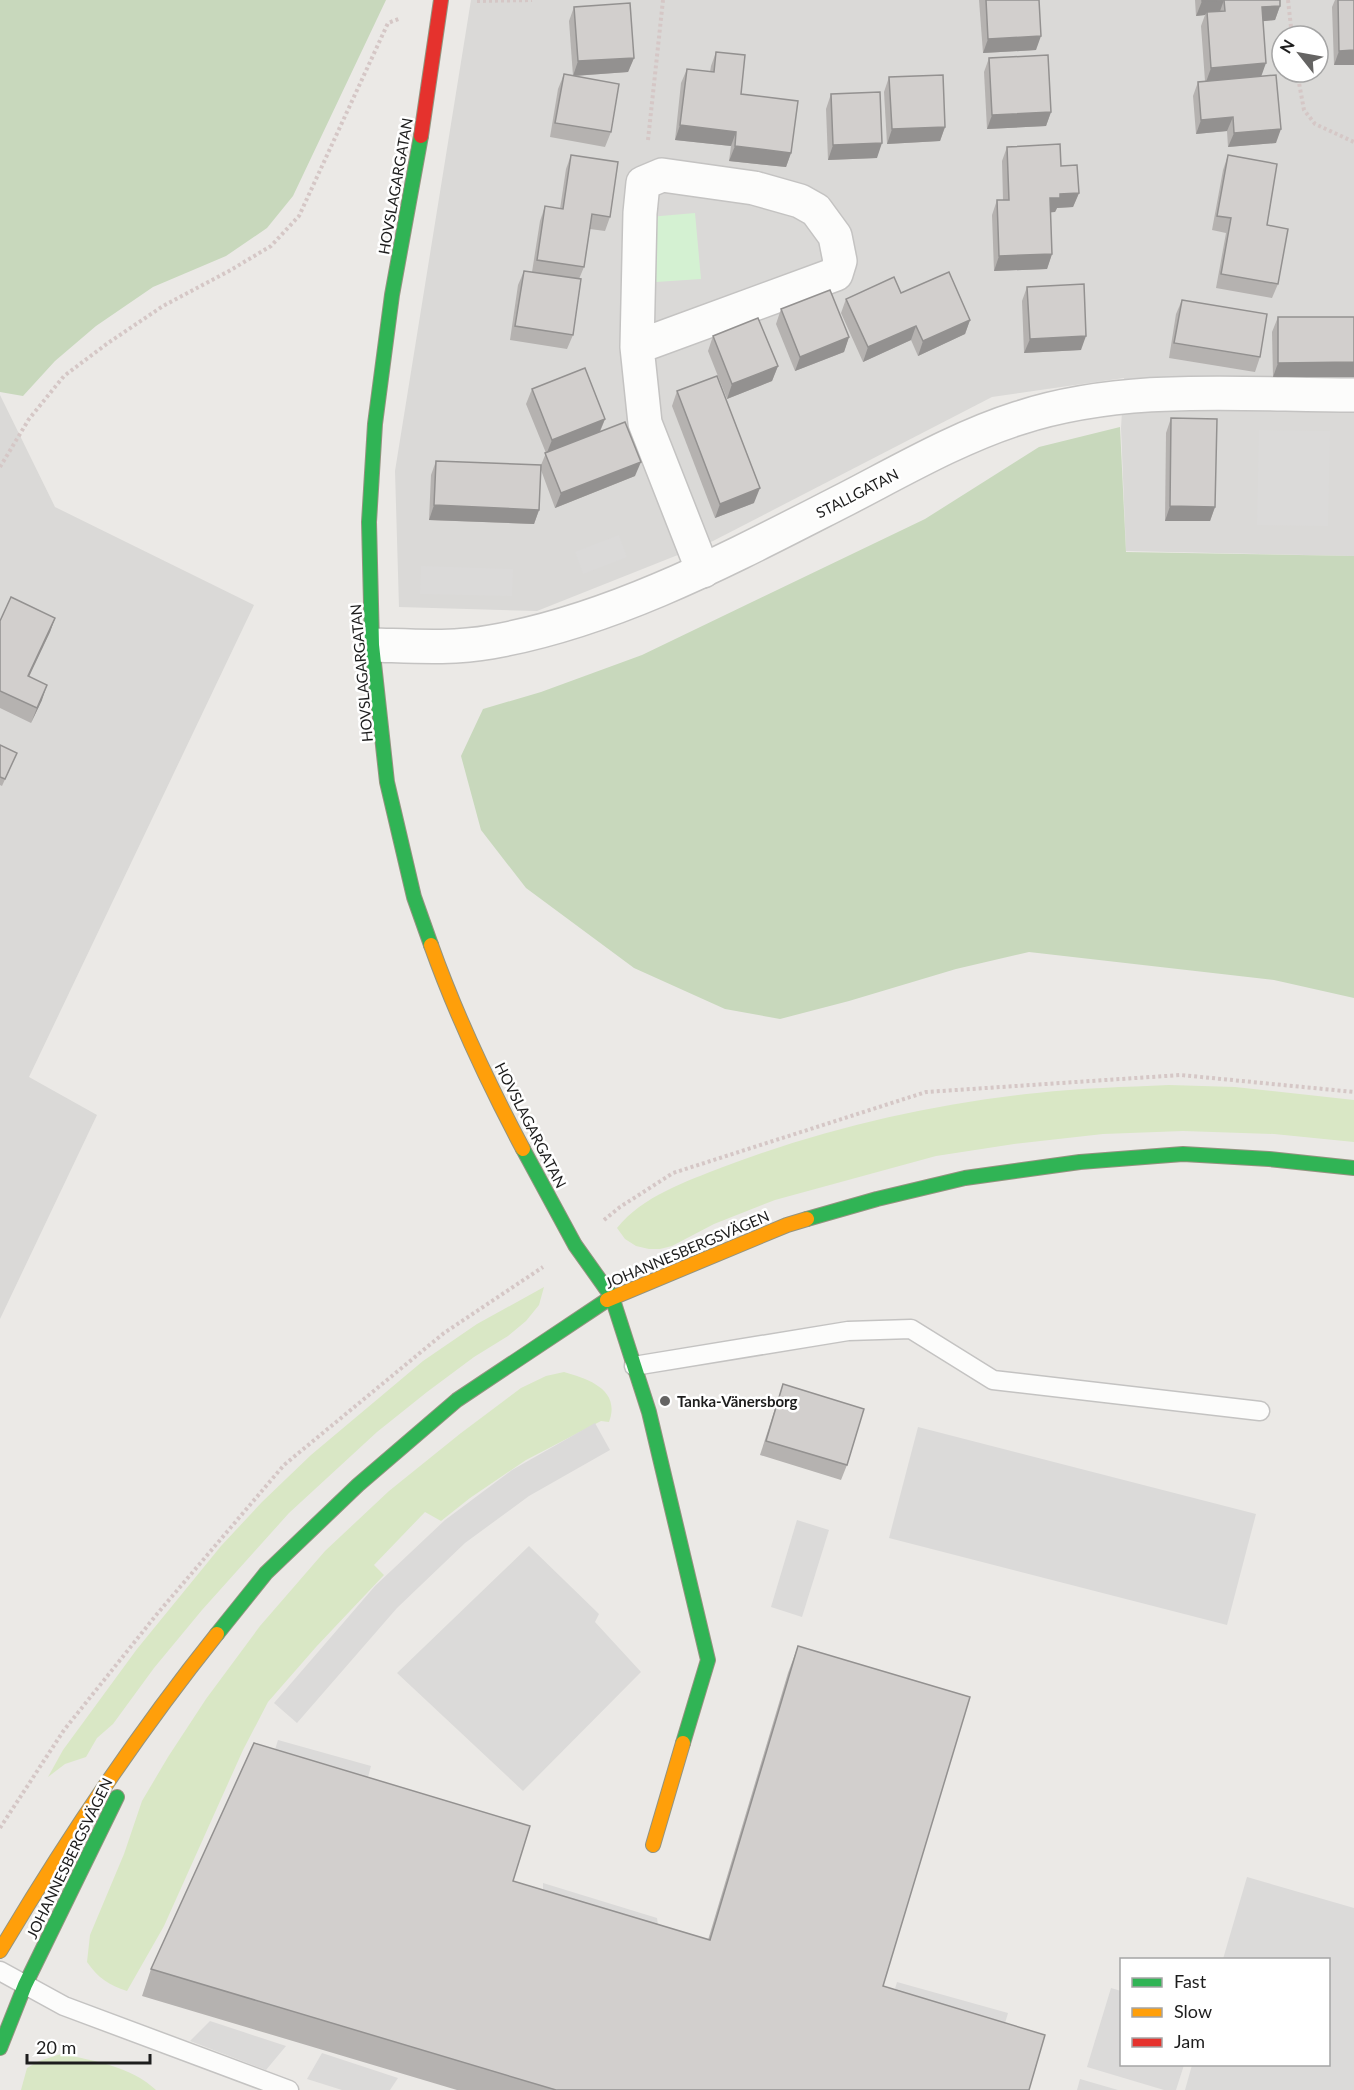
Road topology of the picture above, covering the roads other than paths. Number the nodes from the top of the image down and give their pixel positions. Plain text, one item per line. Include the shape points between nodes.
1 (441, 1) edge
2 (637, 347) junction
3 (1354, 395) edge
4 (703, 571) junction
5 (372, 645) junction
6 (1354, 1168) edge
7 (612, 1297) junction
8 (634, 1366) junction
9 (1260, 1412) dead end
10 (175, 1687) junction
11 (653, 1845) dead end
12 (0, 1951) edge
13 (0, 1971) edge
14 (25, 1985) junction
15 (0, 2048) edge
16 (289, 2090) edge

1 - 5 street, HOVSLAGARGATAN via 392,295 375,424 369,522
2 - 2 street via 643,183 662,175 754,188 800,201 816,210 835,237 840,261 836,274
2 - 4 street via 645,423
3 - 4 street, STALLGATAN via 1195,392 1077,403 1019,418 968,437
4 - 5 street, STALLGATAN via 554,629 489,642
5 - 7 street, HOVSLAGARGATAN via 387,782 414,897 445,985 501,1107 569,1235
6 - 7 street, JOHANNESBERGSVÄGEN via 1183,1154 1080,1162 965,1178 787,1225
7 - 8 street, HOVSLAGARGATAN
7 - 10 street, JOHANNESBERGSVÄGEN via 457,1400 358,1485 266,1573
8 - 9 lane via 848,1330 911,1329 993,1380
8 - 11 street, HOVSLAGARGATAN via 667,1483 708,1660
10 - 12 street, JOHANNESBERGSVÄGEN via 95,1799
10 - 14 street, JOHANNESBERGSVÄGEN
13 - 14 lane
14 - 15 street, JOHANNESBERGSVÄGEN
14 - 16 lane via 64,2006

